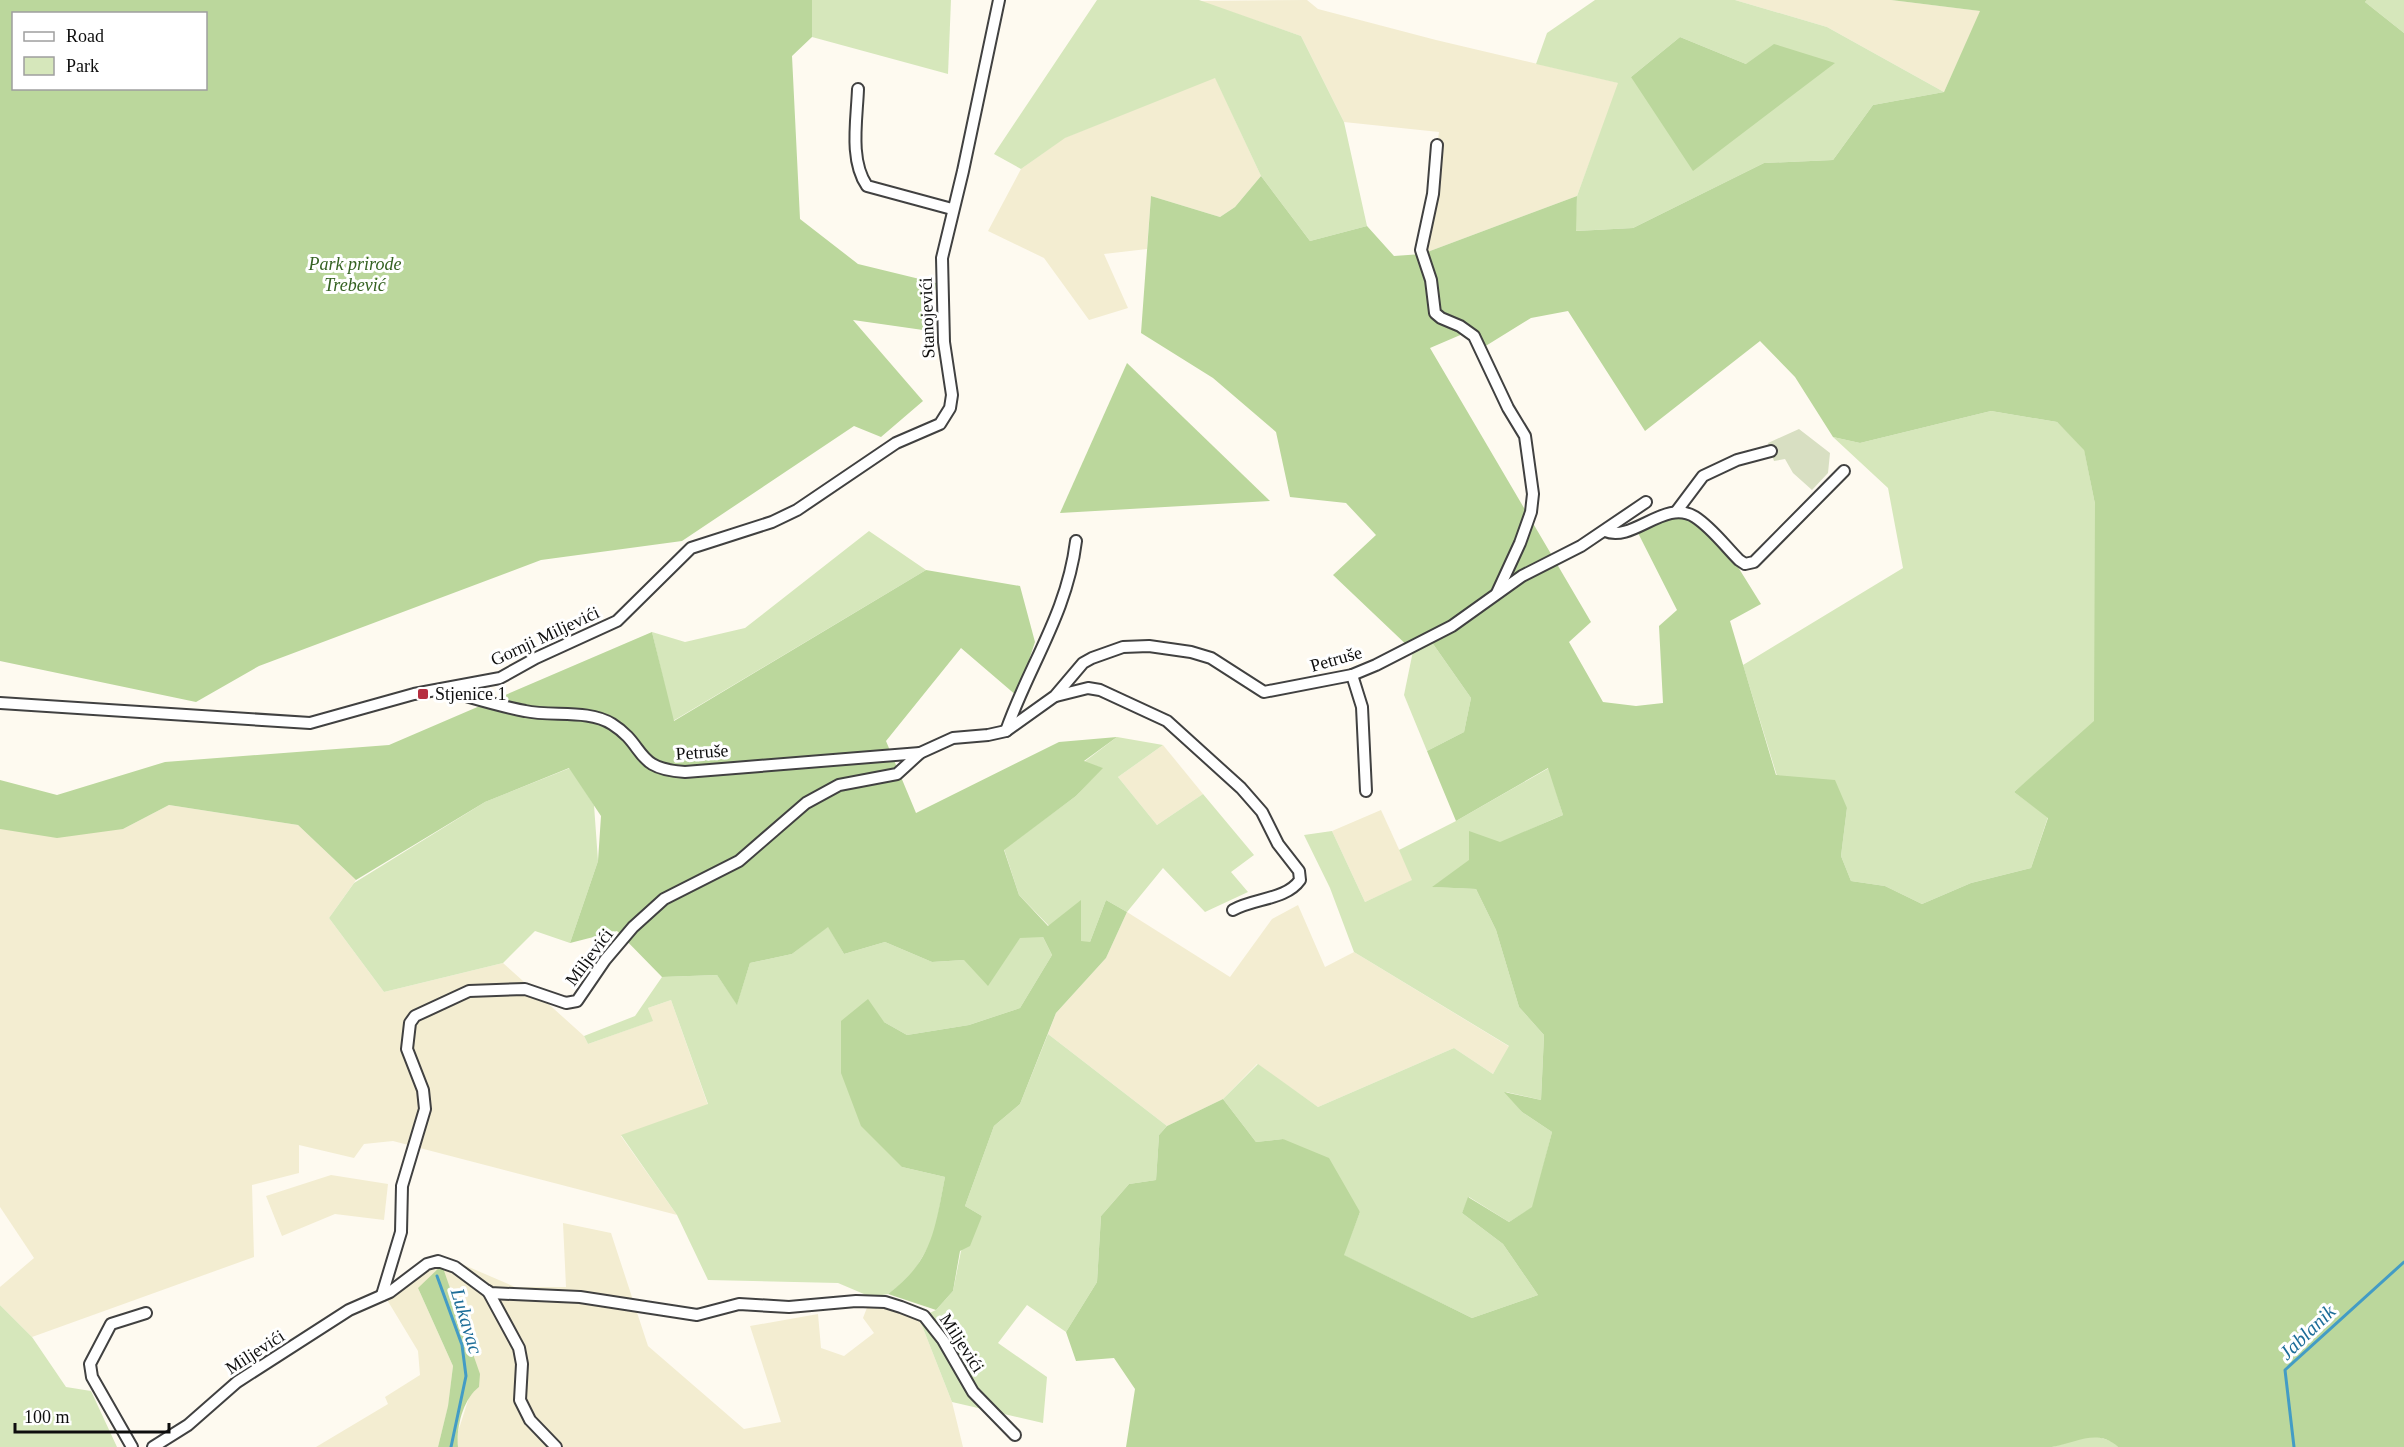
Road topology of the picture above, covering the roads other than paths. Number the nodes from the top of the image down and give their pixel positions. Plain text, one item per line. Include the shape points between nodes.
1 (999, 0) edge
2 (858, 89) dead end
3 (1437, 145) dead end
4 (952, 208) junction
5 (940, 424) joint
6 (1771, 451) dead end
7 (1844, 471) dead end
8 (1646, 502) dead end
9 (1676, 512) junction
10 (1605, 531) junction
11 (1076, 541) dead end
12 (1497, 594) junction
13 (1353, 675) junction
14 (440, 689) junction
15 (1056, 696) junction
16 (0, 703) edge
17 (1006, 731) junction
18 (920, 753) junction
19 (886, 755) junction
20 (897, 774) junction
21 (1366, 791) dead end
22 (1233, 910) dead end
23 (488, 1291) junction
24 (382, 1295) junction
25 (146, 1313) dead end
26 (1016, 1435) dead end
27 (132, 1447) edge
28 (153, 1447) edge
29 (555, 1447) edge

1 - 4 street, Stanojevići
2 - 4 street via 856,147 867,186
3 - 12 street via 1434,194 1421,250 1431,280 1435,313 1474,336 1528,445 1531,512
4 - 5 street, Stanojevići via 942,258 944,342 952,395 950,408
5 - 14 street, Gornji Miljevići via 896,443 797,510 691,548 617,621 501,678
6 - 9 street via 1737,460 1703,476
7 - 9 street via 1754,562 1745,564 1693,516
8 - 10 street, Petruše
9 - 10 street via 1625,531
10 - 12 street, Petruše
11 - 17 street via 1074,564 1053,627
12 - 13 street, Petruše via 1452,626
13 - 15 street, Petruše via 1264,692 1211,658 1159,647 1123,647 1083,663
13 - 21 street via 1362,707
14 - 16 street, Gornji Miljevići via 310,723
14 - 19 street, Petruše via 527,712 598,718 612,724 644,760 663,771
15 - 17 street, Petruše
15 - 22 street, Petruše via 1088,688 1100,690 1167,721 1263,812 1278,844 1299,871 1300,880 1288,892 1247,902
17 - 18 street, Petruše via 953,738
18 - 19 street
18 - 20 street
19 - 20 street via 896,763
20 - 24 street, Miljevići via 839,785 814,798 739,861 664,899 633,927 577,1001 566,1003 525,989 469,991 415,1016 410,1023 407,1049 423,1090 425,1109 402,1186 401,1232
23 - 24 street, Miljevići via 455,1267 438,1261 427,1264
23 - 26 street, Miljevići via 513,1296 580,1298 697,1315 739,1304 789,1307 885,1302 924,1316 973,1392
23 - 29 street via 519,1348 520,1400 530,1420
24 - 28 street, Miljevići via 349,1310 237,1382 188,1425
25 - 27 street via 111,1323 90,1364 92,1377

